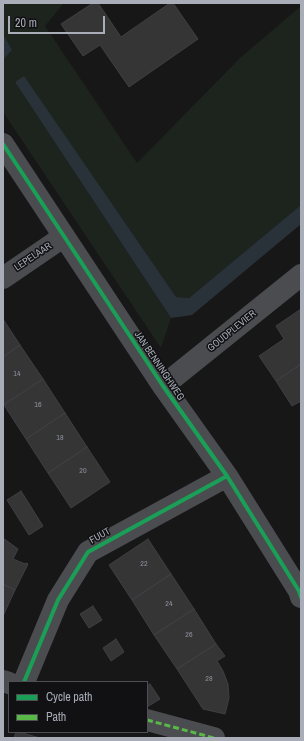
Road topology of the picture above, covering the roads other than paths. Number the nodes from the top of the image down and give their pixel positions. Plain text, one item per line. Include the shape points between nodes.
1 (3, 144) edge
2 (63, 237) junction
3 (301, 275) edge
4 (3, 278) edge
5 (163, 386) junction
6 (227, 476) junction
7 (301, 597) edge
8 (24, 681) edge
9 (148, 720) edge
10 (214, 738) edge

1 - 2 street, JAN BENNINGHWEG
2 - 4 street, LEPELAAR
2 - 5 street, JAN BENNINGHWEG
3 - 5 street, GOUDPLEVIER
5 - 6 street, JAN BENNINGHWEG
6 - 7 street, JAN BENNINGHWEG
6 - 8 street, FUUT via 88,552 58,600
9 - 10 street

